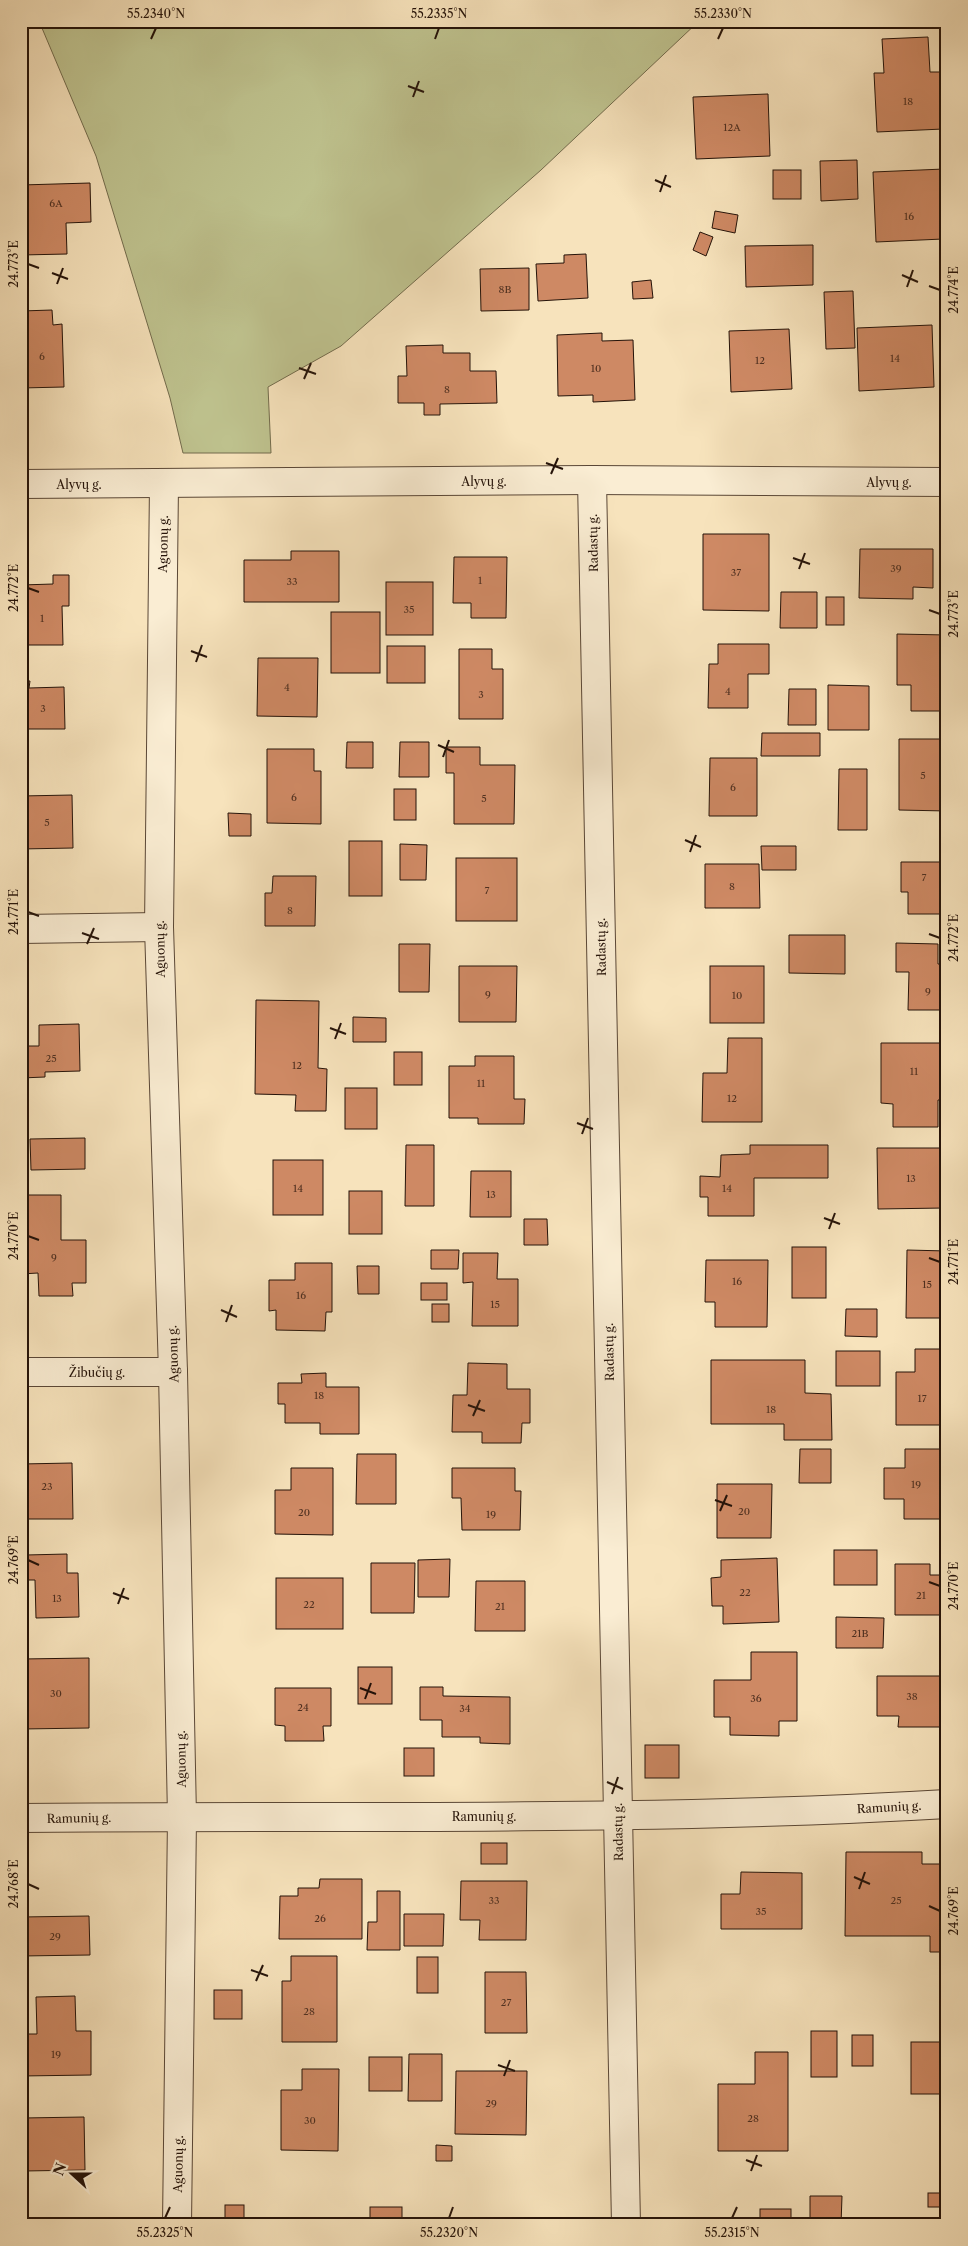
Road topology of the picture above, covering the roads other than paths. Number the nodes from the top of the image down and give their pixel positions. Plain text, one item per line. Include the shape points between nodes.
1 (592, 480) junction
2 (947, 482) edge
3 (21, 484) edge
4 (164, 484) junction
5 (159, 927) junction
6 (21, 929) edge
7 (21, 1372) edge
8 (173, 1372) junction
9 (947, 1804) edge
10 (618, 1816) junction
11 (182, 1817) junction
12 (21, 1818) edge
13 (177, 2225) edge
14 (626, 2225) edge

1 - 2 street, Alyvų g.
1 - 4 street, Alyvų g.
1 - 10 street, Radastų g.
3 - 4 street, Alyvų g.
4 - 5 street, Aguonų g.
5 - 6 street
5 - 8 street, Aguonų g.
7 - 8 street, Žibučių g.
8 - 11 street, Aguonų g.
9 - 10 street, Ramunių g.
10 - 11 street, Ramunių g.
10 - 14 street, Radastų g.
11 - 12 street, Ramunių g.
11 - 13 street, Aguonų g.

